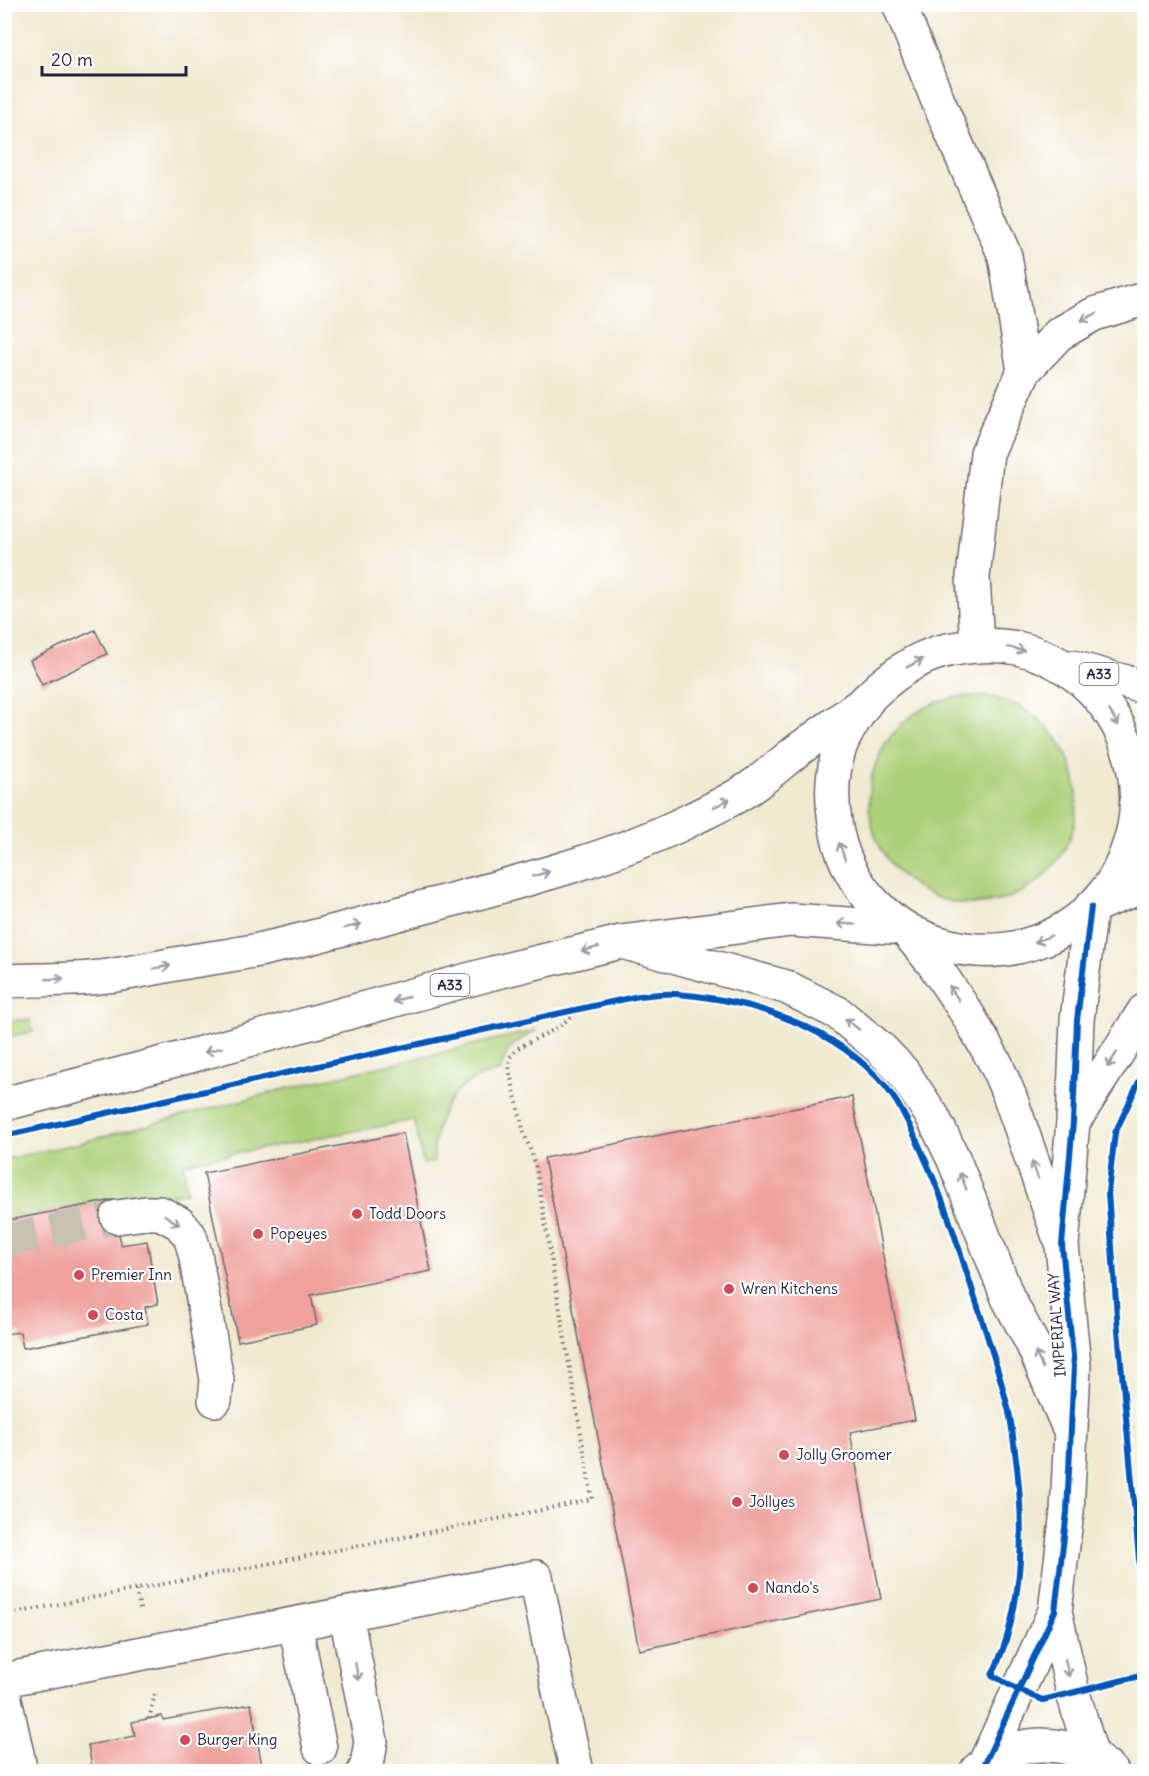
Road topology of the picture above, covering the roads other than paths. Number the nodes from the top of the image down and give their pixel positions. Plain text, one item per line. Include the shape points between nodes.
1 (899, 4) edge
2 (1144, 299) edge
3 (1024, 371) junction
4 (977, 645) junction
5 (1053, 661) junction
6 (1144, 687) edge
7 (869, 698) junction
8 (1144, 886) edge
9 (1091, 907) junction
10 (904, 928) junction
11 (621, 942) junction
12 (4, 981) edge
13 (1144, 1011) edge
14 (9, 1101) edge
15 (1073, 1122) junction
16 (117, 1217) tunnel mouth
17 (1062, 1245) junction
18 (215, 1400) dead end
19 (1071, 1433) junction
20 (1055, 1611) junction
21 (346, 1615) junction
22 (295, 1624) junction
23 (4, 1680) edge
24 (4, 1695) edge
25 (320, 1748) dead end
26 (1102, 1764) edge
27 (980, 1767) edge
28 (21, 1772) edge
29 (364, 1772) edge
30 (577, 1772) edge

1 - 3 main road via 1005,256
2 -> 3 main road via 1094,314 1059,334
3 - 4 main road via 987,453 973,577
4 -> 5 main road via 1016,648
7 -> 4 main road via 907,666 953,648
5 - 6 main road, A33
5 -> 9 main road via 1083,681 1112,713 1133,762 1137,788 1131,840 1109,887
10 -> 7 main road via 881,910 846,864 832,807 840,749
12 -> 7 main road via 105,977 265,949 563,868 687,821 753,786
8 - 9 main road
9 -> 10 main road via 1055,933 1001,949 946,946
9 - 15 main road, IMPERIAL WAY via 1077,1020
10 -> 11 main road, A33 via 791,920
17 -> 10 main road, IMPERIAL WAY via 996,1064 933,963
11 -> 14 main road, A33
19 -> 11 main road via 1032,1342 1008,1298 954,1160 933,1117 903,1072 838,1013 786,987
13 -> 15 main road
15 - 17 main road, IMPERIAL WAY
16 -> 18 main road via 160,1212 179,1223 190,1236 217,1380
17 - 19 main road, IMPERIAL WAY via 1074,1366
19 - 20 main road, IMPERIAL WAY via 1067,1512
20 -> 26 main road, IMPERIAL WAY via 1072,1693
20 - 27 main road, IMPERIAL WAY
21 - 22 main road
21 -> 29 main road via 371,1741
21 - 30 main road via 536,1577
22 - 23 main road
22 - 25 main road
24 - 28 main road
26 - 27 main road via 1075,1750 1038,1744 1001,1754

